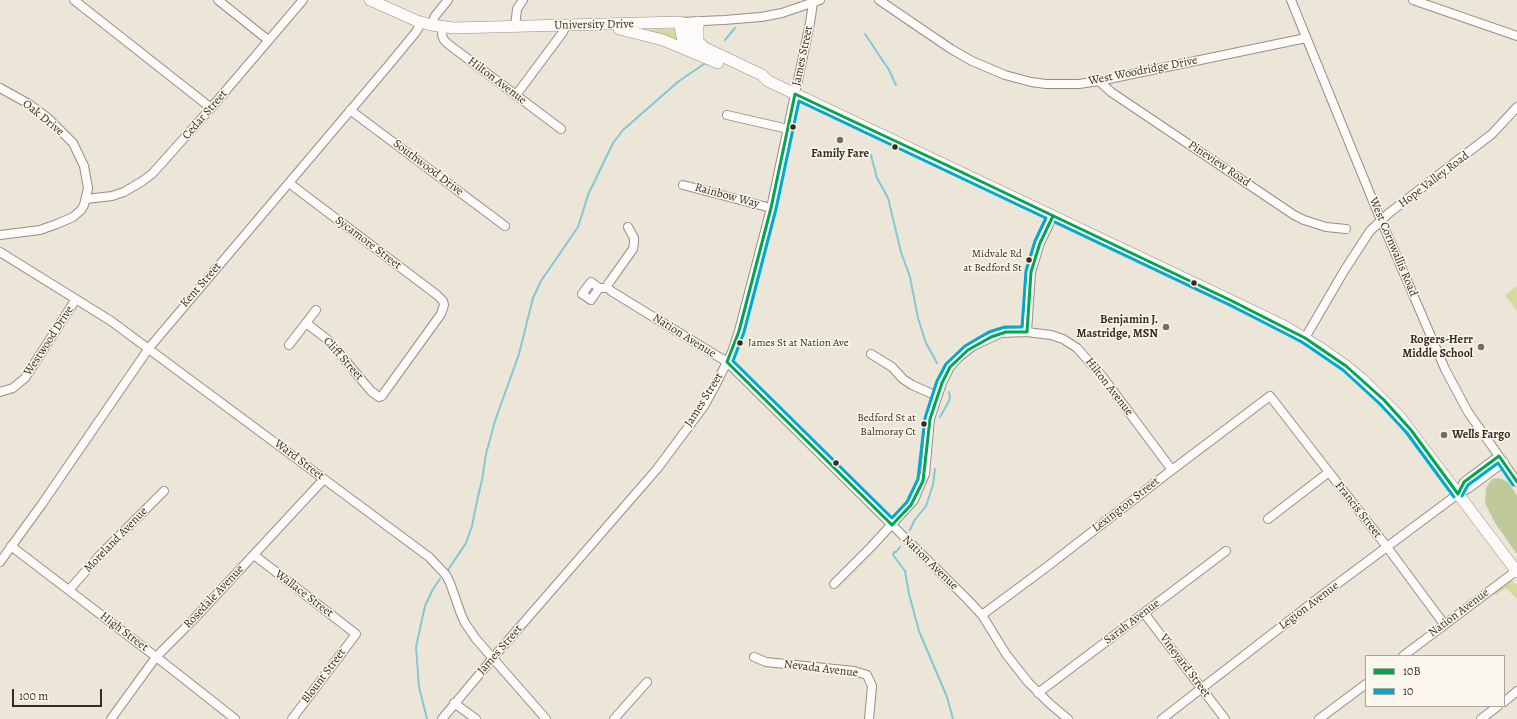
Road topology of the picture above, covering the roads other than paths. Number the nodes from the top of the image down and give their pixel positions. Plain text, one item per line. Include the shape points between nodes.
1 (74, 0) edge
2 (218, 0) edge
3 (303, 0) edge
4 (370, 0) edge
5 (448, 0) edge
6 (523, 0) edge
7 (879, 0) edge
8 (1291, 0) edge
9 (1413, 0) edge
10 (816, 1) edge
11 (680, 22) junction
12 (698, 22) junction
13 (426, 24) junction
14 (601, 25) junction
15 (566, 26) junction
16 (442, 27) junction
17 (515, 27) junction
18 (1517, 36) edge
19 (1306, 38) junction
20 (268, 40) junction
21 (698, 41) junction
22 (698, 54) junction
23 (768, 81) junction
24 (1099, 81) junction
25 (0, 88) edge
26 (795, 94) junction
27 (516, 95) junction
28 (1517, 107) edge
29 (211, 108) junction
30 (350, 110) junction
31 (727, 114) dead end
32 (561, 129) dead end
33 (788, 129) junction
34 (288, 183) junction
35 (683, 185) dead end
36 (86, 199) junction
37 (771, 208) junction
38 (1053, 216) junction
39 (1381, 220) junction
40 (505, 226) dead end
41 (628, 227) dead end
42 (1346, 229) dead end
43 (0, 235) edge
44 (0, 252) edge
45 (599, 288) dead end
46 (608, 288) junction
47 (76, 299) junction
48 (316, 310) dead end
49 (306, 323) junction
50 (1027, 332) junction
51 (1305, 338) junction
52 (289, 345) dead end
53 (149, 348) junction
54 (870, 354) dead end
55 (727, 362) junction
56 (0, 392) edge
57 (937, 396) junction
58 (1270, 396) joint
59 (379, 397) joint
60 (1501, 459) junction
61 (1172, 470) junction
62 (1329, 472) junction
63 (324, 479) junction
64 (1517, 482) edge
65 (164, 491) dead end
66 (1458, 494) junction
67 (1268, 519) dead end
68 (892, 525) junction
69 (11, 546) junction
70 (1387, 547) junction
71 (1226, 551) dead end
72 (254, 555) junction
73 (0, 562) edge
74 (1517, 571) edge
75 (834, 584) dead end
76 (69, 590) junction
77 (1144, 613) junction
78 (982, 615) junction
79 (1444, 624) junction
80 (356, 634) joint
81 (1404, 655) edge
82 (156, 657) junction
83 (754, 657) dead end
84 (493, 658) junction
85 (647, 682) dead end
86 (1365, 685) edge
87 (1202, 689) junction
88 (1517, 691) edge
89 (1038, 693) junction
90 (1505, 701) edge
91 (454, 703) junction
92 (1497, 707) edge
93 (229, 717) edge
94 (111, 719) edge
95 (292, 719) edge
96 (442, 719) edge
97 (476, 719) edge
98 (546, 719) edge
99 (614, 719) edge
100 (869, 719) edge
101 (1068, 719) edge
102 (1162, 719) edge
103 (1225, 719) edge
104 (1319, 719) edge
105 (1482, 719) edge

1 - 29 street
2 - 20 street
3 - 20 street, Cedar Street
4 - 13 main road, University Drive
5 - 13 street, Kent Street
6 - 17 street via 517,9
7 - 24 street, West Woodridge Drive via 951,49 998,73 1046,84
8 - 19 street, West Cornwallis Road
9 - 18 street
10 - 12 street, University Drive via 761,16
10 - 26 street, James Street
11 - 12 street, University Drive
11 - 14 main road, University Drive
11 - 21 main road
11 - 22 main road via 682,37
12 - 21 main road
13 - 16 main road, University Drive
13 - 30 street, Kent Street via 416,32
14 - 15 main road, University Drive
14 - 22 main road via 651,36
15 - 17 main road, University Drive
15 - 27 street
16 - 17 main road, University Drive
16 - 27 street, Hilton Avenue via 442,35 448,44
19 - 24 street, West Woodridge Drive
19 - 39 street, West Cornwallis Road
20 - 29 street, Cedar Street
21 - 23 main road via 709,50 762,75
22 - 23 main road via 757,80
23 - 26 main road
24 - 42 street, Pineview Road via 1111,92 1294,215 1326,227
25 - 36 street, Oak Drive via 23,100 48,118 73,143 84,166 88,188
26 - 33 street, James Street
26 - 38 main road
27 - 32 street, Hilton Avenue
28 - 39 street, Hope Valley Road via 1492,134
29 - 36 street, Cedar Street via 152,174 118,194
30 - 34 street, Kent Street
30 - 40 street, Southwood Drive
31 - 33 street
33 - 37 street, James Street
34 - 53 street, Kent Street
34 - 59 street, Sycamore Street via 444,301 441,314
35 - 37 street, Rainbow Way
36 - 43 street via 78,213 57,224 40,230
37 - 55 street, James Street via 739,331
38 - 50 street via 1040,243 1031,272
38 - 51 main road
39 - 51 street, Hope Valley Road via 1359,246
39 - 60 street, West Cornwallis Road via 1448,374 1468,412
41 - 46 street via 634,238 633,249 610,280
44 - 47 street, Ward Street
45 - 46 street
46 - 55 street, Nation Avenue
47 - 53 street, Ward Street
47 - 56 street, Westwood Drive via 26,378 13,388
48 - 49 street
49 - 52 street
49 - 59 street, Cliff Street via 328,340 370,391
50 - 57 street, Hilton Avenue via 1001,333 968,350 950,367
50 - 61 street, Hilton Avenue via 1059,337 1083,354
51 - 66 main road via 1346,366 1389,405 1411,430
53 - 63 street, Ward Street
53 - 69 street, Kent Street
54 - 57 street via 892,367 912,386
55 - 68 street, Nation Avenue
55 - 84 street, James Street via 704,406 657,469
57 - 68 street, Hilton Avenue via 929,426 923,481 911,505
58 - 61 street, Lexington Street
58 - 62 street, Francis Street
60 - 64 street, West Cornwallis Road
60 - 66 street, Legion Avenue via 1464,482
61 - 78 street, Lexington Street
62 - 67 street
62 - 70 street, Francis Street
63 - 72 street, Rosedale Avenue
63 - 84 street, Ward Street via 417,548 441,569 450,583 465,623
65 - 76 street, Moreland Avenue
66 - 70 street, Legion Avenue
66 - 74 main road
68 - 75 street, Hilton Avenue
68 - 78 street, Nation Avenue
69 - 73 street, Kent Street
69 - 76 street, High Street
70 - 79 street, Francis Street
70 - 87 street, Legion Avenue
71 - 77 street, Sarah Avenue
72 - 80 street, Wallace Street
72 - 82 street, Rosedale Avenue
74 - 79 street, Nation Avenue
76 - 82 street, High Street
77 - 87 street, Vineyard Street
77 - 89 street, Sarah Avenue
78 - 89 street, Nation Avenue via 1014,664
79 - 81 street, Nation Avenue
80 - 95 street, Blount Street
82 - 93 street, High Street
82 - 94 street, Rosedale Avenue
83 - 100 street, Nevada Avenue via 766,662 854,671 867,675 872,686
84 - 91 street, James Street
84 - 98 street, Ward Street
85 - 99 street
86 - 104 street
87 - 102 street, Legion Avenue
87 - 103 street, Vineyard Street
88 - 90 street
89 - 101 street, Nation Avenue
91 - 96 street, James Street
91 - 97 street
92 - 105 street

